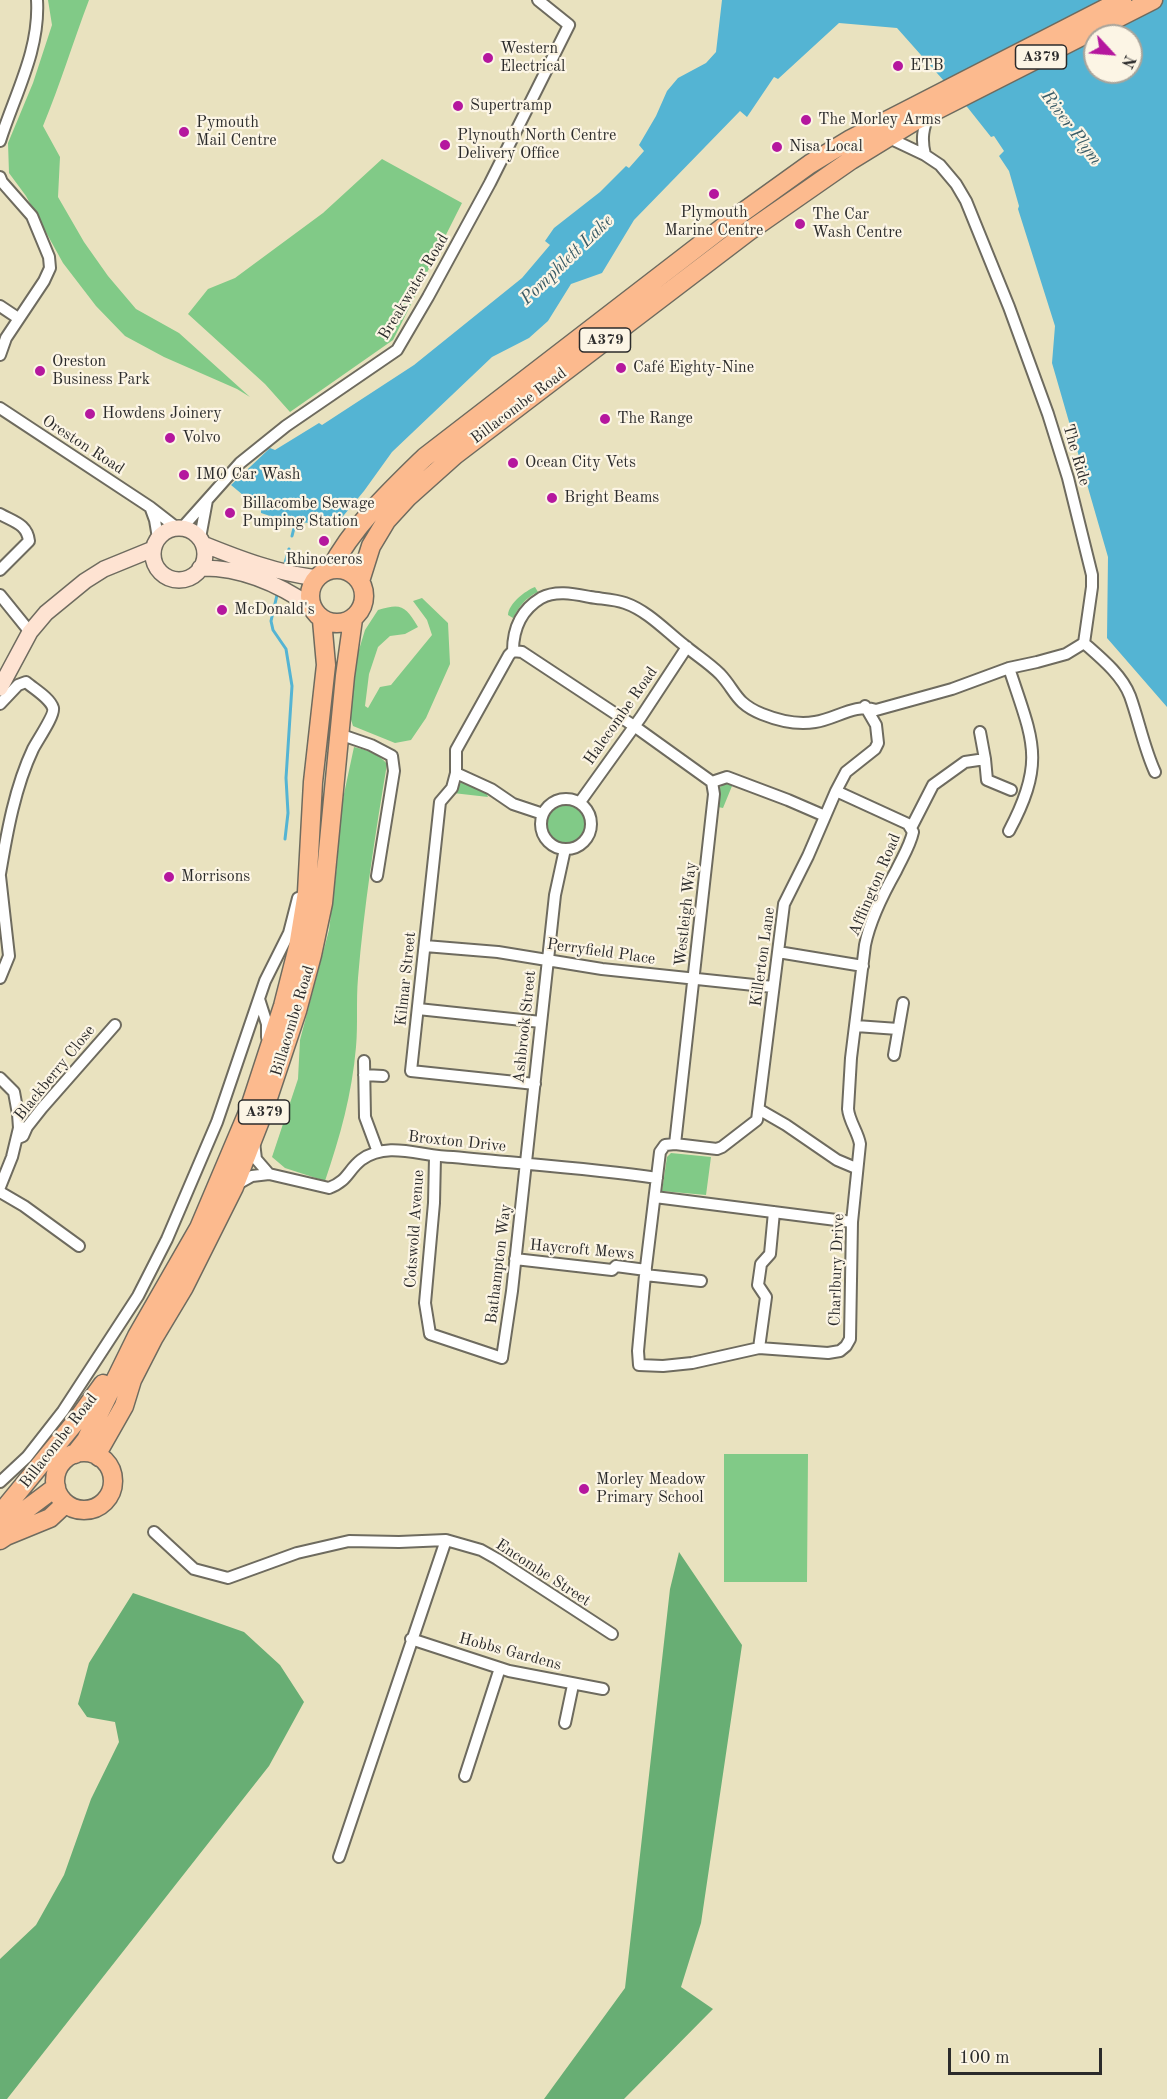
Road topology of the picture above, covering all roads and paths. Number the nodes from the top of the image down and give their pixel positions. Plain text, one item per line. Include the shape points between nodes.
1 (37, 0) edge
2 (537, 0) edge
3 (1122, 0) edge
4 (1153, 0) edge
5 (916, 113) junction
6 (889, 137) junction
7 (0, 141) edge
8 (925, 154) junction
9 (0, 177) edge
10 (777, 190) junction
11 (0, 306) edge
12 (18, 318) junction
13 (593, 328) junction
14 (615, 333) junction
15 (0, 355) edge
16 (0, 408) edge
17 (446, 452) junction
18 (207, 500) junction
19 (150, 507) junction
20 (0, 514) edge
21 (179, 528) junction
22 (202, 541) junction
23 (156, 544) junction
24 (120, 564) junction
25 (157, 568) junction
26 (200, 568) junction
27 (0, 570) edge
28 (324, 574) junction
29 (360, 581) junction
30 (0, 595) edge
31 (317, 613) junction
32 (353, 619) junction
33 (30, 632) junction
34 (1084, 643) junction
35 (687, 647) junction
36 (513, 651) junction
37 (1009, 668) junction
38 (0, 688) edge
39 (0, 704) edge
40 (865, 706) junction
41 (634, 726) junction
42 (980, 732) dead end
43 (339, 734) junction
44 (986, 759) junction
45 (1155, 772) dead end
46 (456, 773) junction
47 (712, 782) junction
48 (1011, 790) dead end
49 (836, 791) junction
50 (580, 802) junction
51 (543, 814) junction
52 (825, 816) junction
53 (911, 828) junction
54 (1009, 831) dead end
55 (566, 849) junction
56 (307, 863) junction
57 (0, 875) edge
58 (377, 876) dead end
59 (2, 921) edge
60 (425, 946) junction
61 (778, 952) junction
62 (548, 959) junction
63 (863, 966) junction
64 (0, 978) edge
65 (694, 979) junction
66 (773, 987) junction
67 (259, 999) junction
68 (903, 1003) dead end
69 (418, 1010) junction
70 (541, 1022) junction
71 (115, 1025) dead end
72 (856, 1026) junction
73 (898, 1029) junction
74 (894, 1055) dead end
75 (267, 1059) junction
76 (364, 1061) dead end
77 (364, 1075) junction
78 (383, 1076) dead end
79 (0, 1078) edge
80 (535, 1084) junction
81 (759, 1110) junction
82 (18, 1138) junction
83 (253, 1139) junction
84 (675, 1144) junction
85 (378, 1152) junction
86 (435, 1157) junction
87 (856, 1168) junction
88 (525, 1169) junction
89 (269, 1174) junction
90 (657, 1178) junction
91 (0, 1187) edge
92 (234, 1187) junction
93 (0, 1192) edge
94 (655, 1197) junction
95 (774, 1212) junction
96 (852, 1222) junction
97 (79, 1246) dead end
98 (515, 1259) junction
99 (646, 1272) junction
100 (701, 1281) dead end
101 (137, 1336) junction
102 (759, 1348) junction
103 (502, 1358) joint
104 (75, 1454) junction
105 (99, 1457) junction
106 (0, 1482) edge
107 (56, 1487) junction
108 (65, 1504) junction
109 (0, 1514) edge
110 (0, 1529) edge
111 (154, 1532) dead end
112 (0, 1540) edge
113 (446, 1540) junction
114 (412, 1634) junction
115 (612, 1634) dead end
116 (500, 1668) junction
117 (573, 1685) junction
118 (603, 1689) dead end
119 (565, 1723) dead end
120 (465, 1776) dead end
121 (339, 1857) dead end

1 - 7 street via 35,37 28,65
2 - 18 street, Breakwater Road via 569,25 485,194 397,350 286,426 240,463
3 - 5 main road, A379
4 - 5 main road, A379
5 - 6 main road, Billacombe Road / A379
5 - 8 street via 923,127
5 - 10 main road, Billacombe Road / A379 via 810,164
6 - 8 street, The Ride
6 - 10 street, Billacombe Road via 878,137 851,148
6 - 14 main road, Billacombe Road / A379 via 765,219
8 - 34 street, The Ride via 940,165 966,201 1048,414 1092,575
9 - 12 street via 32,216 49,257 50,268 44,281
10 - 13 main road, Billacombe Road / A379
11 - 12 street
12 - 15 street
13 - 14 main road, A379
13 - 17 main road, Billacombe Road / A379
14 - 17 main road, Billacombe Road / A379
16 - 19 street, Oreston Road
17 - 28 main road, Billacombe Road / A379 via 393,488
17 - 29 main road, Billacombe Road / A379 via 386,521 371,546
18 - 21 street, Breakwater Road
18 - 22 street
19 - 21 street, Oreston Road
19 - 23 street
20 - 27 street via 24,526 29,541
21 - 22 street via 195,533
21 - 23 street via 170,529
22 - 26 street via 204,561
22 - 28 street via 229,555 282,572
23 - 24 street
23 - 25 street via 153,556
24 - 25 street
24 - 33 street via 85,581 46,613
25 - 26 street via 177,580 191,577
26 - 31 street via 222,568 281,587
28 - 29 main road via 344,570
28 - 31 main road, A379 via 312,587 310,597
29 - 32 main road, A379 via 364,601
30 - 33 street
31 - 32 main road via 333,624
31 - 56 main road, Billacombe Road / A379 via 326,665
32 - 43 main road, Billacombe Road / A379
33 - 38 street
34 - 37 street via 1066,654
34 - 45 street via 1105,662 1130,695
35 - 36 street via 625,603 562,593 545,596 521,615
35 - 40 street via 722,675 744,705 761,714 815,722
35 - 41 street, Halecombe Road
36 - 41 street via 522,652
36 - 46 street, Kilmar Street via 456,750
37 - 40 street via 876,710
37 - 54 street via 1034,751 1030,782
39 - 57 street via 26,682 49,702 53,715 25,768
40 - 49 street, Killerton Lane via 876,725 878,743 846,772
41 - 47 street
41 - 50 street, Halecombe Road
42 - 44 street
43 - 58 street via 392,756 394,771
43 - 83 main road, Billacombe Road / A379 via 328,866 312,955 278,1072
44 - 48 street via 987,780
44 - 53 street via 965,762 933,785
46 - 51 street via 513,804
46 - 60 street, Kilmar Street via 452,788 440,802
47 - 52 street via 727,777
47 - 65 street, Westleigh Way via 714,794
49 - 52 street, Killerton Lane
49 - 53 street, Afflington Road
50 - 51 street via 560,799
50 - 55 street via 590,815 590,831 581,844
51 - 55 street via 541,826 546,839
52 - 61 street, Killerton Lane via 784,904
53 - 63 street, Afflington Road via 912,839 867,934
55 - 62 street, Ashbrook Street via 556,888
56 - 67 street, Billacombe Road via 289,933
56 - 75 main road, Billacombe Road / A379 via 307,892 298,947
57 - 59 street
59 - 64 street via 9,956
60 - 62 street, Perryfield Place
60 - 69 street, Kilmar Street
61 - 63 street
61 - 66 street, Killerton Lane
62 - 65 street, Perryfield Place
62 - 70 street, Ashbrook Street
63 - 72 street, Afflington Road
65 - 66 street, Perryfield Place
65 - 84 street, Westleigh Way
66 - 81 street, Killerton Lane
67 - 75 street, Billacombe Road via 267,1024
67 - 106 street, Billacombe Road via 213,1131 138,1296 63,1411 27,1457
68 - 73 street
69 - 70 street
69 - 80 street, Kilmar Street via 411,1071
70 - 80 street, Ashbrook Street
71 - 82 street, Blackberry Close
72 - 73 street
72 - 87 street, Afflington Road via 848,1110 860,1144
73 - 74 street
75 - 101 main road, Billacombe Road / A379 via 199,1228
76 - 77 street
77 - 78 street
77 - 85 street via 365,1117
79 - 82 street via 14,1092
80 - 88 street, Ashbrook Street
81 - 84 street via 757,1120 717,1149
81 - 87 street
82 - 91 street
83 - 89 street via 256,1159
83 - 92 main road, Billacombe Road / A379
84 - 90 street via 665,1145 660,1152
85 - 86 street, Broxton Drive via 417,1152
85 - 89 street via 359,1161 338,1185 329,1188
86 - 88 street, Broxton Drive
86 - 103 street, Cotswold Avenue via 425,1303 430,1334
87 - 96 street, Charlbury Drive
88 - 90 street, Broxton Drive via 600,1170
88 - 98 street, Bathampton Way
89 - 92 street via 252,1176
90 - 94 street
92 - 105 main road, Billacombe Road / A379 via 132,1380
93 - 97 street
94 - 95 street
94 - 99 street
95 - 96 street
95 - 102 street via 770,1254 760,1264 758,1285 766,1297
96 - 102 street, Charlbury Drive via 850,1339 846,1346 828,1353
98 - 99 street, Haycroft Mews via 612,1270 616,1266
98 - 103 street, Bathampton Way
99 - 100 street, Haycroft Mews
99 - 102 street, Charlbury Drive via 639,1365 692,1363
101 - 104 main road, Billacombe Road / A379 via 86,1440
101 - 109 main road, Billacombe Road via 77,1420
104 - 105 main road, Billacombe Road
104 - 107 main road, Billacombe Road / A379 via 58,1468
105 - 108 main road via 111,1472 107,1498 92,1509
107 - 108 main road, Billacombe Road
107 - 110 main road, Billacombe Road
108 - 112 main road via 50,1518
111 - 113 street, Encombe Street via 194,1569 228,1578 297,1553 349,1541
113 - 114 street
113 - 115 street, Encombe Street via 497,1559
114 - 116 street, Hobbs Gardens
114 - 121 street
116 - 117 street, Hobbs Gardens
116 - 120 street
117 - 118 street, Hobbs Gardens
117 - 119 street

